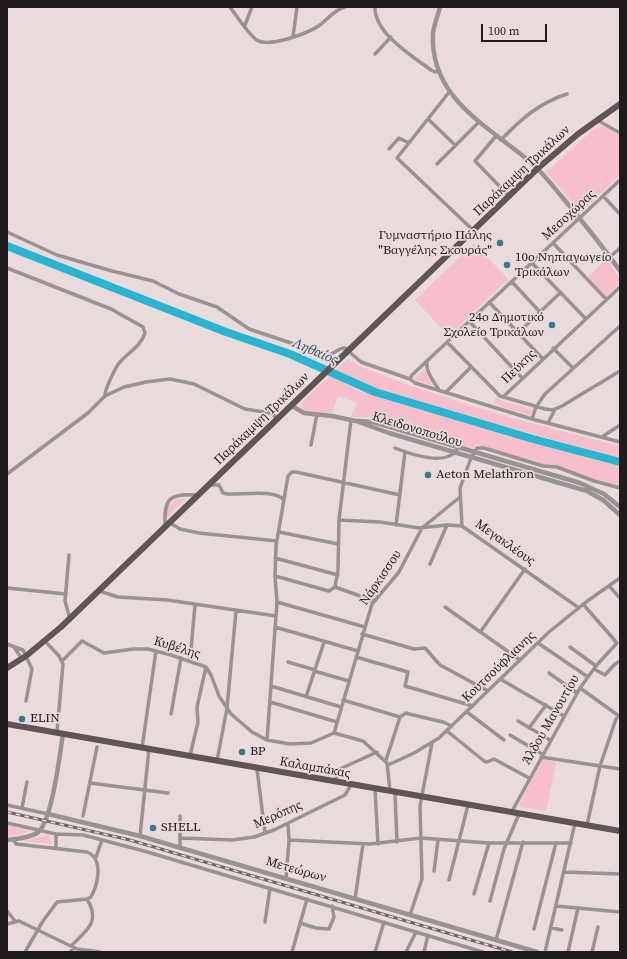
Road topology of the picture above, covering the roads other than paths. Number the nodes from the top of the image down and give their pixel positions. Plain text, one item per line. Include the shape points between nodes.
1 (230, 7) edge
2 (252, 7) edge
3 (297, 7) edge
4 (345, 7) edge
5 (375, 7) edge
6 (440, 7) edge
7 (245, 25) junction
8 (293, 37) junction
9 (390, 37) junction
10 (375, 54) dead end
11 (440, 71) junction
12 (450, 91) junction
13 (567, 94) dead end
14 (620, 104) edge
15 (428, 119) junction
16 (596, 120) junction
17 (479, 122) junction
18 (620, 133) edge
19 (496, 136) junction
20 (501, 140) junction
21 (409, 143) junction
22 (455, 145) junction
23 (389, 149) dead end
24 (437, 164) dead end
25 (537, 169) junction
26 (620, 180) edge
27 (603, 196) junction
28 (510, 197) junction
29 (620, 214) edge
30 (580, 218) junction
31 (474, 231) junction
32 (7, 232) edge
33 (553, 243) junction
34 (620, 248) edge
35 (610, 257) junction
36 (532, 263) junction
37 (7, 268) edge
38 (620, 271) edge
39 (512, 282) junction
40 (620, 286) edge
41 (560, 292) junction
42 (606, 299) junction
43 (490, 302) junction
44 (540, 312) junction
45 (585, 318) junction
46 (469, 321) junction
47 (620, 326) edge
48 (518, 333) junction
49 (447, 342) junction
50 (553, 348) junction
51 (347, 353) junction
52 (542, 358) junction
53 (428, 360) junction
54 (471, 367) junction
55 (573, 368) junction
56 (620, 371) edge
57 (522, 378) junction
58 (410, 379) junction
59 (440, 391) junction
60 (446, 392) junction
61 (105, 396) junction
62 (503, 397) junction
63 (292, 406) junction
64 (536, 407) junction
65 (555, 409) junction
66 (317, 414) junction
67 (278, 419) junction
68 (532, 419) junction
69 (354, 421) junction
70 (548, 423) junction
71 (620, 425) edge
72 (602, 437) junction
73 (620, 442) edge
74 (311, 445) dead end
75 (458, 447) junction
76 (395, 448) dead end
77 (405, 452) junction
78 (474, 452) junction
79 (456, 453) junction
80 (471, 458) junction
81 (543, 469) junction
82 (7, 474) edge
83 (343, 482) junction
84 (209, 485) junction
85 (620, 488) edge
86 (199, 495) junction
87 (400, 495) junction
88 (460, 497) junction
89 (284, 500) junction
90 (620, 507) edge
91 (620, 515) edge
92 (339, 520) junction
93 (170, 523) junction
94 (396, 525) junction
95 (447, 525) junction
96 (462, 526) junction
97 (165, 528) junction
98 (422, 528) junction
99 (279, 532) junction
100 (277, 541) junction
101 (338, 544) junction
102 (68, 554) dead end
103 (275, 558) junction
104 (430, 564) dead end
105 (525, 569) junction
106 (338, 574) junction
107 (275, 576) junction
108 (620, 578) edge
109 (609, 586) junction
110 (335, 587) junction
111 (7, 588) edge
112 (99, 591) junction
113 (66, 594) junction
114 (620, 598) edge
115 (374, 601) junction
116 (277, 602) junction
117 (583, 604) junction
118 (195, 605) junction
119 (445, 608) dead end
120 (579, 608) junction
121 (236, 611) junction
122 (276, 616) junction
123 (70, 619) junction
124 (275, 627) junction
125 (365, 627) junction
126 (481, 631) junction
127 (362, 634) junction
128 (46, 641) junction
129 (324, 642) junction
130 (538, 643) junction
131 (7, 644) edge
132 (570, 647) dead end
133 (156, 651) junction
134 (358, 651) junction
135 (24, 657) junction
136 (356, 657) junction
137 (182, 658) junction
138 (520, 660) junction
139 (62, 661) junction
140 (190, 661) junction
141 (620, 661) edge
142 (288, 662) dead end
143 (595, 667) junction
144 (7, 668) edge
145 (206, 668) junction
146 (314, 670) junction
147 (549, 673) dead end
148 (588, 677) junction
149 (500, 679) junction
150 (349, 681) junction
151 (271, 686) junction
152 (580, 688) junction
153 (488, 691) junction
154 (577, 693) junction
155 (306, 696) junction
156 (344, 700) junction
157 (26, 702) dead end
158 (270, 702) junction
159 (546, 705) junction
160 (473, 706) junction
161 (341, 707) junction
162 (227, 708) junction
163 (467, 712) junction
164 (171, 714) dead end
165 (564, 716) junction
166 (619, 716) edge
167 (400, 717) junction
168 (518, 721) dead end
169 (337, 722) junction
170 (7, 724) edge
171 (452, 726) junction
172 (529, 728) junction
173 (447, 731) junction
174 (60, 733) junction
175 (334, 733) junction
176 (510, 735) dead end
177 (267, 740) junction
178 (504, 740) dead end
179 (550, 740) junction
180 (432, 743) junction
181 (97, 747) dead end
182 (146, 748) junction
183 (377, 752) junction
184 (190, 756) junction
185 (541, 756) junction
186 (386, 760) junction
187 (217, 761) junction
188 (388, 765) junction
189 (600, 766) junction
190 (257, 769) junction
191 (620, 769) edge
192 (529, 778) junction
193 (27, 782) dead end
194 (335, 782) junction
195 (90, 783) junction
196 (351, 785) junction
197 (374, 789) junction
198 (144, 790) junction
199 (393, 792) junction
200 (168, 793) dead end
201 (422, 797) junction
202 (7, 805) edge
203 (468, 805) junction
204 (22, 808) junction
205 (511, 813) junction
206 (48, 814) junction
207 (519, 814) junction
208 (84, 816) dead end
209 (180, 816) dead end
210 (7, 823) edge
211 (288, 823) junction
212 (575, 823) junction
213 (587, 825) junction
214 (40, 830) junction
215 (620, 831) edge
216 (265, 833) junction
217 (56, 834) junction
218 (140, 836) junction
219 (181, 838) junction
220 (421, 838) junction
221 (13, 839) junction
222 (7, 840) edge
223 (102, 840) junction
224 (289, 840) junction
225 (438, 840) junction
226 (397, 842) junction
227 (458, 842) junction
228 (507, 842) junction
229 (523, 842) junction
230 (489, 843) junction
231 (556, 843) junction
232 (363, 844) junction
233 (378, 844) junction
234 (571, 844) junction
235 (56, 848) junction
236 (180, 848) junction
237 (96, 857) junction
238 (434, 871) dead end
239 (564, 872) junction
240 (620, 874) edge
241 (286, 879) junction
242 (449, 880) dead end
243 (270, 888) junction
244 (474, 894) dead end
245 (87, 899) junction
246 (307, 899) junction
247 (355, 899) junction
248 (490, 901) dead end
249 (332, 906) junction
250 (556, 906) junction
251 (578, 908) junction
252 (7, 911) edge
253 (620, 912) edge
254 (410, 915) junction
255 (15, 921) junction
256 (265, 922) dead end
257 (384, 922) junction
258 (300, 923) junction
259 (7, 924) edge
260 (598, 927) dead end
261 (551, 928) junction
262 (534, 929) dead end
263 (38, 930) junction
264 (562, 930) dead end
265 (416, 932) junction
266 (428, 935) junction
267 (496, 940) junction
268 (73, 947) junction
269 (25, 952) edge
270 (70, 952) edge
271 (100, 952) edge
272 (292, 952) edge
273 (375, 952) edge
274 (406, 952) edge
275 (424, 952) edge
276 (483, 952) edge
277 (537, 952) edge
278 (545, 952) edge
279 (568, 952) edge
280 (592, 952) edge

1 - 7 street
2 - 7 street
3 - 8 street
4 - 8 street via 315,28
5 - 9 street via 377,20
6 - 11 street via 433,32 433,44
7 - 8 street via 253,37 261,42
9 - 10 street
9 - 11 street via 431,70
11 - 12 street
12 - 15 street
12 - 17 street via 461,106
13 - 20 street via 533,109
14 - 16 main road, Παράκαμψη Τρικάλων
15 - 21 street
15 - 22 street
16 - 18 street
16 - 25 main road, Παράκαμψη Τρικάλων
17 - 19 street
17 - 22 street
19 - 20 street
19 - 28 street via 474,161
20 - 25 street
21 - 23 street via 399,138
21 - 31 street via 397,158
22 - 24 street
25 - 28 main road, Παράκαμψη Τρικάλων
25 - 30 street
26 - 27 street, Μεσοχώρας
27 - 29 street
27 - 30 street, Μεσοχώρας
28 - 31 main road, Παράκαμψη Τρικάλων
30 - 33 street, Μεσοχώρας
30 - 35 street
31 - 51 main road, Παράκαμψη Τρικάλων
32 - 51 street via 57,255 153,281 217,307 245,327 259,332 327,355 344,347
33 - 36 street, Μεσοχώρας
33 - 42 street
34 - 35 street
35 - 38 street
36 - 39 street, Μεσοχώρας
36 - 41 street
37 - 61 street via 111,309 143,327 144,338 119,363 105,390
39 - 43 street, Μεσοχώρας
39 - 44 street
40 - 42 street, Πεύκης
41 - 44 street
41 - 45 street
42 - 45 street, Πεύκης
43 - 46 street, Μεσοχώρας
43 - 48 street
44 - 48 street
45 - 50 street, Πεύκης
46 - 49 street, Μεσοχώρας
46 - 57 street
47 - 55 street
48 - 52 street
49 - 53 street, Μεσοχώρας
49 - 54 street
50 - 52 street, Πεύκης
50 - 55 street
51 - 58 street via 365,364
51 - 63 main road, Παράκαμψη Τρικάλων
52 - 57 street, Πεύκης
53 - 58 street, Μεσοχώρας
53 - 59 street via 426,365 430,376
54 - 60 street
54 - 62 street
55 - 64 street via 545,394
56 - 65 street
57 - 62 street, Πεύκης
58 - 59 street
59 - 60 street
60 - 68 street
61 - 67 street via 124,387 170,379 201,386 245,409 271,413
61 - 82 street via 88,413
62 - 64 street
63 - 66 street via 301,412
63 - 67 main road, Παράκαμψη Τρικάλων
64 - 65 street
64 - 68 street
65 - 70 street
66 - 69 street
66 - 74 street
67 - 84 main road, Παράκαμψη Τρικάλων
68 - 70 street
69 - 75 street, Κλειδονοπούλου via 373,422
69 - 79 street, Κλειδονοπούλου
69 - 83 street
70 - 72 street
71 - 72 street
72 - 73 street
75 - 78 street, Κλειδονοπούλου
75 - 79 street
76 - 77 street
77 - 79 street via 435,458
77 - 87 street
78 - 80 street
78 - 81 street, Κλειδονοπούλου
79 - 80 street, Κλειδονοπούλου
80 - 88 street via 460,488
80 - 91 street, Κλειδονοπούλου via 587,491 603,500
81 - 85 street via 557,468
81 - 90 street, Κλειδονοπούλου via 591,487
83 - 87 street
83 - 89 street via 292,472 288,476
83 - 92 street
84 - 86 main road, Παράκαμψη Τρικάλων
84 - 89 street via 219,485 223,493 227,494 272,494
86 - 93 main road, Παράκαμψη Τρικάλων
86 - 97 street via 178,494 169,501 164,508
87 - 94 street
88 - 96 street
88 - 98 street, Νάρκισσου
89 - 99 street
92 - 94 street, Μεγακλέους
92 - 101 street
93 - 97 main road, Παράκαμψη Τρικάλων
93 - 100 street via 180,529 199,533
94 - 98 street, Μεγακλέους
95 - 96 street, Μεγακλέους
95 - 98 street, Μεγακλέους
95 - 104 street
96 - 105 street, Μεγακλέους
97 - 112 main road, Παράκαμψη Τρικάλων
98 - 115 street, Νάρκισσου via 399,572
99 - 100 street
99 - 101 street
100 - 103 street
101 - 106 street
102 - 113 street
103 - 106 street
103 - 107 street
105 - 120 street, Μεγακλέους
105 - 126 street
106 - 110 street
107 - 110 street via 329,591
107 - 116 street
108 - 109 street, Κουτσούφλιανης
109 - 114 street
109 - 117 street, Κουτσούφλιανης
110 - 115 street
111 - 113 street
112 - 118 street via 118,597 167,600
112 - 123 main road, Παράκαμψη Τρικάλων
113 - 123 street via 66,607
115 - 125 street, Νάρκισσου
116 - 122 street
116 - 125 street
117 - 120 street, Κουτσούφλιανης
117 - 143 street, Άλδου Μανουτίου via 617,643
118 - 121 street
118 - 140 street
119 - 126 street
120 - 130 street, Κουτσούφλιανης
121 - 122 street
121 - 162 street
122 - 124 street
123 - 128 main road, Παράκαμψη Τρικάλων
124 - 129 street
124 - 151 street
125 - 127 street, Νάρκισσου
126 - 138 street
127 - 134 street, Νάρκισσου
127 - 153 street via 414,649 425,648 440,665
128 - 135 main road, Παράκαμψη Τρικάλων
128 - 139 street
129 - 134 street
129 - 146 street
130 - 138 street, Κουτσούφλιανης
130 - 148 street
131 - 135 street
132 - 143 street
133 - 137 street, Κυβέλης
133 - 139 street, Κυβέλης via 137,649 104,653 82,641
133 - 182 street
134 - 136 street, Νάρκισσου
135 - 144 main road, Παράκαμψη Τρικάλων
135 - 157 street via 32,669
136 - 150 street, Νάρκισσου
136 - 160 street via 408,672 405,686
137 - 140 street, Κυβέλης
137 - 164 street
138 - 149 street, Κουτσούφλιανης
139 - 174 street
140 - 145 street, Κυβέλης
141 - 143 street via 605,675
142 - 146 street
143 - 148 street, Άλδου Μανουτίου
145 - 162 street, Κυβέλης
145 - 184 street
146 - 150 street
146 - 155 street
147 - 154 street
148 - 152 street, Άλδου Μανουτίου
149 - 153 street, Κουτσούφλιανης
149 - 159 street
150 - 156 street, Νάρκισσου
151 - 155 street
151 - 158 street
152 - 154 street, Άλδου Μανουτίου
152 - 166 street
153 - 160 street, Κουτσούφλιανης
154 - 165 street, Άλδου Μανουτίου
155 - 161 street
156 - 161 street, Νάρκισσου
156 - 167 street
158 - 169 street
158 - 177 street
159 - 165 street
159 - 172 street
160 - 163 street, Κουτσούφλιανης
161 - 169 street, Νάρκισσου
162 - 177 street, Κυβέλης via 242,724
162 - 187 street
163 - 171 street, Κουτσούφλιανης
163 - 178 street
165 - 179 street, Άλδου Μανουτίου
166 - 189 street
167 - 171 street via 406,713
167 - 186 street
168 - 172 street
169 - 175 street, Νάρκισσου
170 - 174 main road, Καλαμπάκας
171 - 173 street, Κουτσούφλιανης
172 - 179 street
173 - 180 street, Κουτσούφλιανης
173 - 192 street via 485,761 494,759
174 - 182 main road, Καλαμπάκας
174 - 206 street
175 - 177 street, Κυβέλης via 311,743 285,744
175 - 183 street via 363,741
176 - 185 street
179 - 185 street, Άλδου Μανουτίου
180 - 188 street, Κουτσούφλιανης
180 - 201 street
181 - 195 street
182 - 184 main road, Καλαμπάκας
182 - 198 street
183 - 186 street
183 - 194 street via 342,768 338,771
184 - 187 main road, Καλαμπάκας
185 - 189 street
185 - 192 street, Άλδου Μανουτίου
186 - 188 street
187 - 190 main road, Καλαμπάκας
188 - 199 street
189 - 191 street
189 - 213 street
190 - 194 main road, Καλαμπάκας
190 - 216 street
192 - 205 street, Άλδου Μανουτίου
193 - 204 street
194 - 196 main road, Καλαμπάκας
195 - 198 street
195 - 208 street
196 - 197 main road, Καλαμπάκας
196 - 211 street, Μερόπης via 345,795
197 - 199 main road, Καλαμπάκας
197 - 233 street
198 - 200 street
198 - 218 street
199 - 201 main road, Καλαμπάκας
199 - 226 street
201 - 203 main road, Καλαμπάκας
201 - 220 street
202 - 204 street
203 - 205 main road, Καλαμπάκας
203 - 227 street
204 - 206 street
205 - 207 main road, Καλαμπάκας
206 - 214 street
206 - 218 street, Μετεώρων
207 - 212 main road, Καλαμπάκας
207 - 228 street
209 - 219 street
210 - 214 street
211 - 216 street, Μερόπης
211 - 224 street
212 - 213 main road, Καλαμπάκας
212 - 234 street
213 - 215 main road, Καλαμπάκας
214 - 217 street
214 - 221 street via 35,834
216 - 219 street, Μερόπης via 238,839
217 - 223 street via 75,834
217 - 235 street
218 - 236 street, Μετεώρων
219 - 236 street
220 - 225 street
220 - 226 street
220 - 254 street via 422,879
221 - 222 street
221 - 235 street via 16,844
223 - 237 street
223 - 243 street
224 - 232 street
224 - 241 street
225 - 227 street
225 - 238 street
226 - 233 street
227 - 230 street
227 - 242 street
228 - 229 street
228 - 230 street
228 - 248 street
229 - 231 street
229 - 267 street
230 - 244 street
231 - 234 street
231 - 262 street
232 - 233 street
232 - 247 street
234 - 239 street
235 - 237 street via 83,851
236 - 241 street, Μετεώρων
237 - 245 street via 97,876 92,894
239 - 240 street
239 - 250 street
241 - 247 street, Μετεώρων
243 - 246 street
243 - 256 street
245 - 263 street via 57,902
245 - 268 street via 93,910 93,921
246 - 249 street
246 - 258 street
247 - 254 street, Μετεώρων
249 - 257 street
249 - 258 street via 334,917 329,929
250 - 251 street
250 - 261 street
251 - 253 street
251 - 279 street
252 - 255 street
254 - 267 street, Μετεώρων
255 - 259 street
255 - 263 street
257 - 265 street
257 - 273 street
258 - 272 street
260 - 280 street
261 - 264 street
261 - 278 street
263 - 268 street
263 - 269 street
265 - 266 street
265 - 274 street
266 - 275 street
266 - 276 street
267 - 277 street, Μετεώρων
268 - 270 street
268 - 271 street

